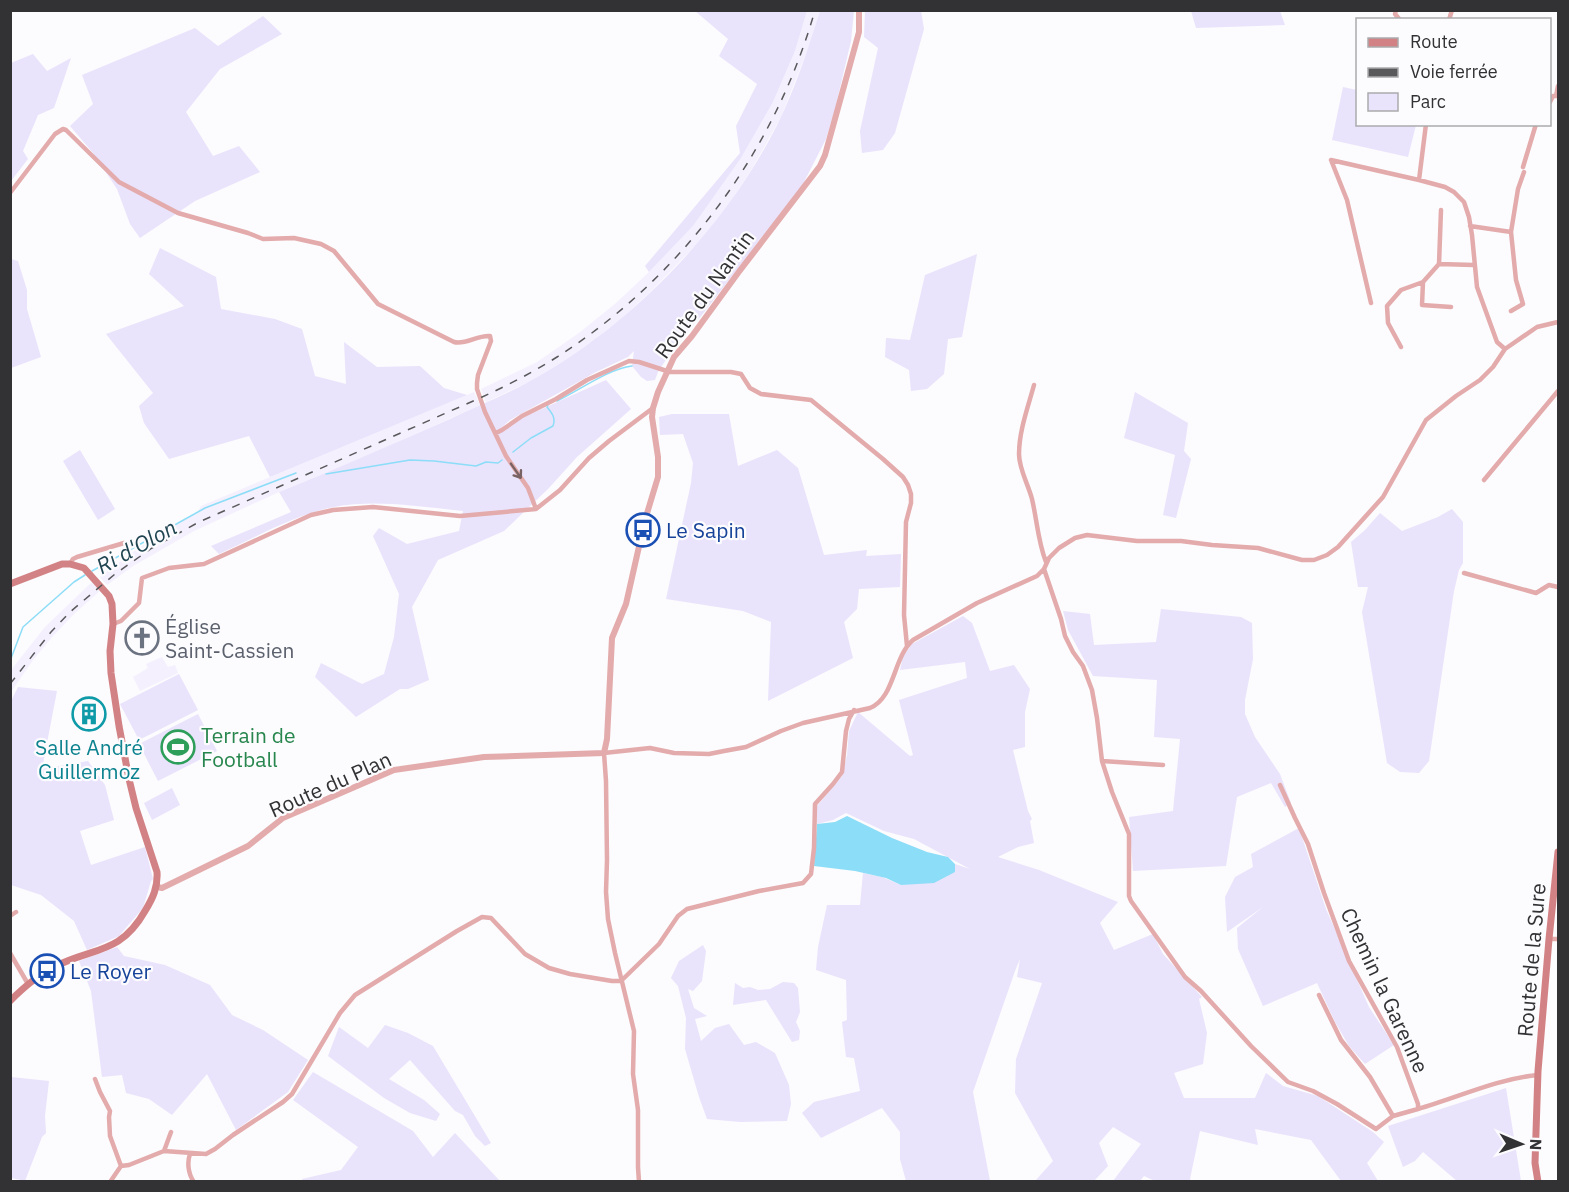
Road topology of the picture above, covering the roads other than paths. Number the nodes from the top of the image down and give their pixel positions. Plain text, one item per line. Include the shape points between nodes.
1 (859, 10) edge
2 (1558, 86) edge
3 (1557, 96) edge
4 (1426, 126) edge
5 (1535, 126) edge
6 (1419, 180) junction
7 (10, 193) edge
8 (1441, 210) dead end
9 (1470, 226) junction
10 (1511, 232) junction
11 (1439, 264) junction
12 (1474, 265) junction
13 (1423, 282) junction
14 (1371, 303) dead end
15 (1451, 307) dead end
16 (1511, 311) dead end
17 (1558, 322) edge
18 (1401, 347) dead end
19 (1505, 350) junction
20 (668, 371) junction
21 (1034, 385) dead end
22 (1558, 391) edge
23 (653, 408) junction
24 (496, 433) junction
25 (1484, 480) dead end
26 (536, 509) junction
27 (124, 543) dead end
28 (1046, 562) junction
29 (70, 564) junction
30 (1044, 569) junction
31 (1464, 573) dead end
32 (10, 584) edge
33 (1558, 587) edge
34 (113, 624) junction
35 (907, 646) junction
36 (854, 710) junction
37 (604, 753) junction
38 (1102, 761) junction
39 (1162, 765) dead end
40 (1280, 785) dead end
41 (1558, 854) edge
42 (157, 887) junction
43 (16, 912) dead end
44 (10, 916) edge
45 (1549, 939) junction
46 (1558, 939) edge
47 (10, 953) edge
48 (621, 981) junction
49 (28, 985) junction
50 (1319, 995) dead end
51 (10, 1001) edge
52 (1538, 1073) junction
53 (95, 1079) dead end
54 (1418, 1109) junction
55 (1393, 1116) junction
56 (171, 1132) dead end
57 (164, 1151) junction
58 (190, 1154) junction
59 (121, 1166) junction
60 (110, 1182) edge
61 (194, 1182) edge
62 (639, 1182) edge
63 (1538, 1182) edge

1 - 20 street, Route du Nantin via 859,32 820,166 674,357
2 - 3 street
4 - 6 street
5 - 10 street
6 - 9 street via 1454,192 1464,202
6 - 14 street via 1331,160 1347,200
7 - 24 street via 63,129 119,182 178,213 263,239 294,238 321,244 337,253 378,304 453,342 490,336 477,383
8 - 11 street
9 - 10 street
9 - 12 street
10 - 16 street via 1523,304
11 - 12 street
11 - 13 street
12 - 19 street via 1490,325
13 - 15 street via 1422,305
13 - 18 street via 1401,290 1387,306 1388,323
17 - 19 street via 1537,327
19 - 28 street via 1480,380 1426,420 1383,497 1327,555 1302,560 1237,547 1087,535 1068,542
20 - 23 street, Route du Nantin
20 - 24 street via 629,361 587,380
20 - 35 street via 741,374 750,388 761,393 812,400 903,477 911,494 906,522
21 - 28 street via 1019,456
22 - 25 street
23 - 26 street via 602,446
23 - 37 street, Route du Nantin via 658,477 626,604 612,638
24 -> 26 street
26 - 34 street via 460,516 363,507 311,515 204,564 169,568 142,578 139,603
27 - 29 street via 77,557
28 - 30 street
29 - 32 main road
29 - 34 main road via 87,571 109,596
30 - 35 street via 1037,576 968,608
30 - 38 street via 1065,636 1092,690
31 - 33 street via 1536,593 1549,585
34 - 42 main road via 111,673 119,726 136,808 158,872
35 - 36 street via 877,705
36 - 37 street via 724,751 675,753 650,748
36 - 48 street via 846,731 842,772 815,804 811,874 803,883 687,909 659,944
37 - 42 street, Route du Plan via 484,757 394,770 283,818 248,846
37 - 48 street via 606,892
38 - 39 street
38 - 55 street via 1129,834 1129,896 1185,977 1287,1082 1313,1091 1376,1129
40 - 54 street, Chemin la Garenne via 1308,844 1349,961 1397,1047
41 - 45 main road, Route de la Sure
42 - 49 main road via 143,915 122,940 61,963
43 - 44 street
45 - 46 street
45 - 52 main road, Route de la Sure
47 - 49 street
48 - 58 street via 549,968 525,954 491,918 482,917 355,995 292,1094 215,1149 206,1154
48 - 62 street via 634,1030
49 - 51 main road
50 - 55 street via 1341,1040 1370,1077
52 - 54 street
52 - 63 main road, Route de la Sure
53 - 59 street via 110,1111 110,1136
54 - 55 street
56 - 57 street
57 - 58 street
57 - 59 street
58 - 61 street
59 - 60 street

